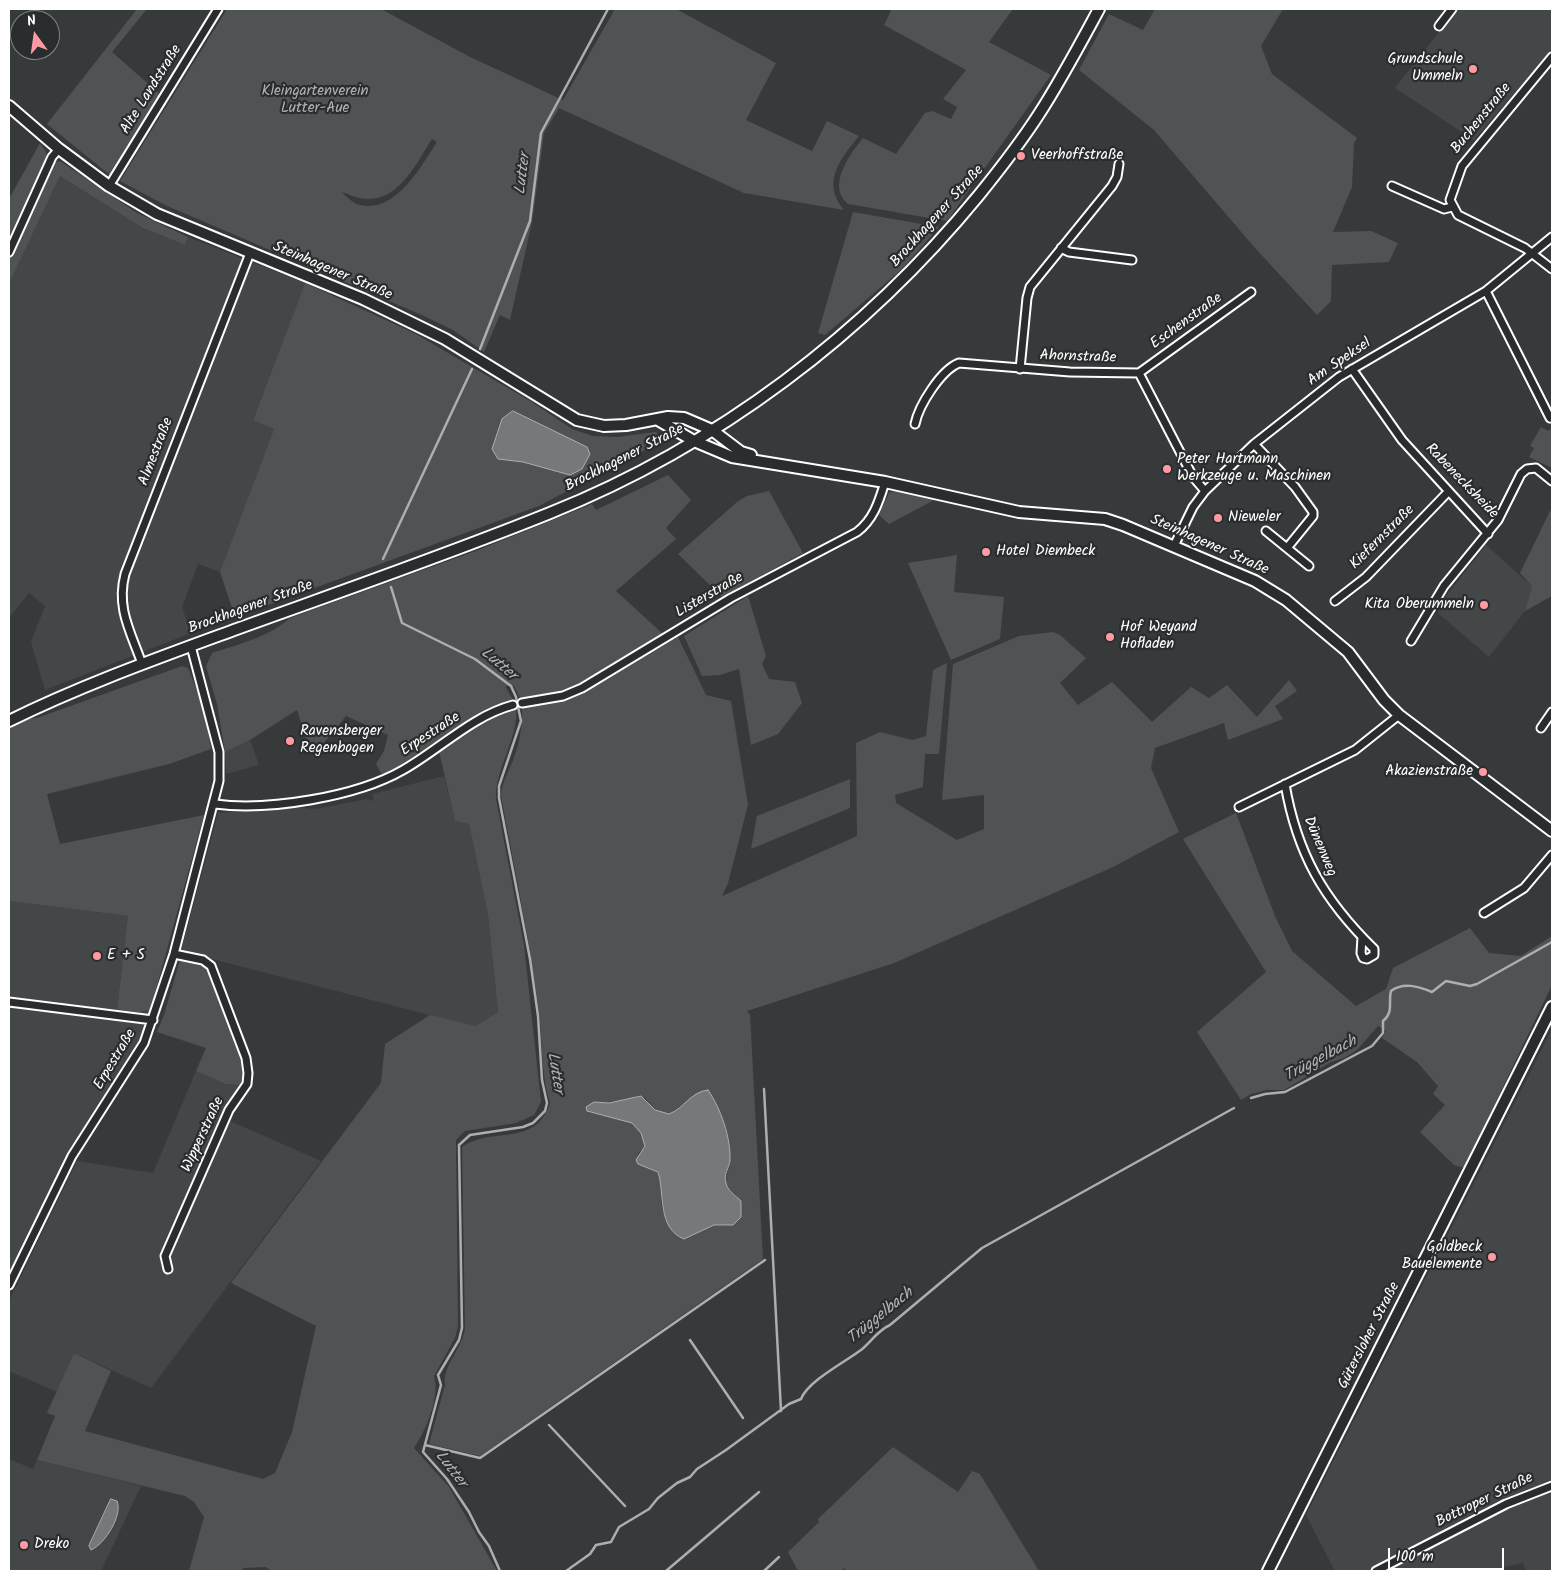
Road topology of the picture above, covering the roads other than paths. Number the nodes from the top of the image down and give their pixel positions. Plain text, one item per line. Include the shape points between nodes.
1 (218, 9) edge
2 (1099, 9) edge
3 (1452, 9) edge
4 (1439, 26) dead end
5 (1552, 57) edge
6 (9, 106) edge
7 (59, 149) junction
8 (1119, 164) dead end
9 (109, 186) junction
10 (1392, 186) dead end
11 (1452, 207) junction
12 (1552, 237) edge
13 (1062, 248) junction
14 (9, 252) edge
15 (250, 253) junction
16 (1533, 254) junction
17 (1132, 260) dead end
18 (1552, 269) edge
19 (1486, 291) junction
20 (1251, 292) dead end
21 (1020, 369) junction
22 (1352, 369) junction
23 (1139, 374) junction
24 (1550, 418) dead end
25 (658, 420) junction
26 (914, 424) dead end
27 (712, 430) junction
28 (694, 441) junction
29 (1254, 444) junction
30 (768, 461) junction
31 (885, 482) junction
32 (1552, 482) edge
33 (1205, 491) junction
34 (1448, 492) junction
35 (1266, 531) dead end
36 (1488, 534) junction
37 (1174, 546) junction
38 (1287, 548) junction
39 (1309, 566) dead end
40 (1336, 601) dead end
41 (1411, 641) dead end
42 (191, 646) junction
43 (142, 664) junction
44 (522, 703) dead end
45 (514, 705) dead end
46 (1552, 712) edge
47 (1399, 715) junction
48 (9, 721) edge
49 (1541, 728) dead end
50 (1285, 784) junction
51 (215, 804) junction
52 (1239, 807) dead end
53 (1552, 831) edge
54 (1552, 855) edge
55 (1484, 913) dead end
56 (1362, 937) dead end
57 (174, 954) junction
58 (9, 1002) edge
59 (1552, 1007) edge
60 (153, 1020) junction
61 (168, 1269) dead end
62 (9, 1285) edge
63 (1552, 1486) edge
64 (1268, 1571) edge
65 (1377, 1571) edge

1 - 9 street, Alte Landstraße
2 - 27 main road, Brockhagener Straße via 1038,116 997,172 931,251 882,300 816,357
3 - 4 street
5 - 11 street, Buchenstraße via 1461,168 1450,200
6 - 7 main road, Steinhagener Straße
7 - 9 main road, Steinhagener Straße
7 - 14 street via 52,157
8 - 13 street via 1115,182
9 - 15 main road, Steinhagener Straße via 157,214
10 - 11 street via 1444,209
11 - 16 street via 1458,215
12 - 16 street, Am Speksel
13 - 17 street via 1069,252
13 - 21 street via 1028,292
15 - 25 main road, Steinhagener Straße via 363,299 445,339 577,420 604,426
15 - 43 street, Almestraße via 125,574 121,605
16 - 18 street
16 - 19 street, Am Speksel
19 - 22 street, Am Speksel
19 - 24 street
20 - 23 street, Eschenstraße
21 - 23 street, Ahornstraße
21 - 26 street, Ahornstraße via 964,362 954,365 945,372 920,407
22 - 29 street, Am Speksel
22 - 34 street, Rabenecksheide via 1402,440
23 - 33 street via 1193,477
25 - 27 main road, Steinhagener Straße via 684,418
25 - 28 main road, Steinhagener Straße
27 - 28 main road, Brockhagener Straße
27 - 30 main road, Steinhagener Straße via 741,452
28 - 30 main road, Steinhagener Straße via 732,457
28 - 42 main road, Brockhagener Straße via 551,513
29 - 33 street, Am Speksel
29 - 38 street via 1313,512
30 - 31 main road, Steinhagener Straße
31 - 37 main road, Steinhagener Straße via 1012,511 1105,520
31 - 44 street, Listerstraße via 872,516 857,532 731,598 582,688 563,696
32 - 36 street, Rabenecksheide via 1536,468 1524,471
33 - 37 street, Am Speksel via 1193,507
34 - 36 street, Rabenecksheide
34 - 40 street, Kiefernstraße via 1366,577
35 - 38 street
36 - 41 street via 1444,586
37 - 47 main road, Steinhagener Straße via 1255,582 1286,600 1348,652
38 - 39 street
42 - 43 main road, Brockhagener Straße
42 - 51 street, Erpestraße via 219,752
43 - 48 main road, Brockhagener Straße via 50,700
45 - 51 street, Erpestraße via 500,708 402,771 343,793 321,799 234,806
46 - 49 street
47 - 50 street via 1362,746
47 - 53 main road, Steinhagener Straße
50 - 52 street
50 - 56 street, Dünenweg via 1292,818 1308,864 1329,898
51 - 57 street, Erpestraße
54 - 55 street via 1524,888
57 - 60 street, Erpestraße
57 - 61 street, Wipperstraße via 203,960 211,966 246,1058 248,1073 247,1084 229,1110 165,1256
58 - 60 street
59 - 64 main road, Gütersloher Straße
60 - 62 street, Erpestraße via 135,1060 72,1156
63 - 65 street, Bottroper Straße via 1506,1504

